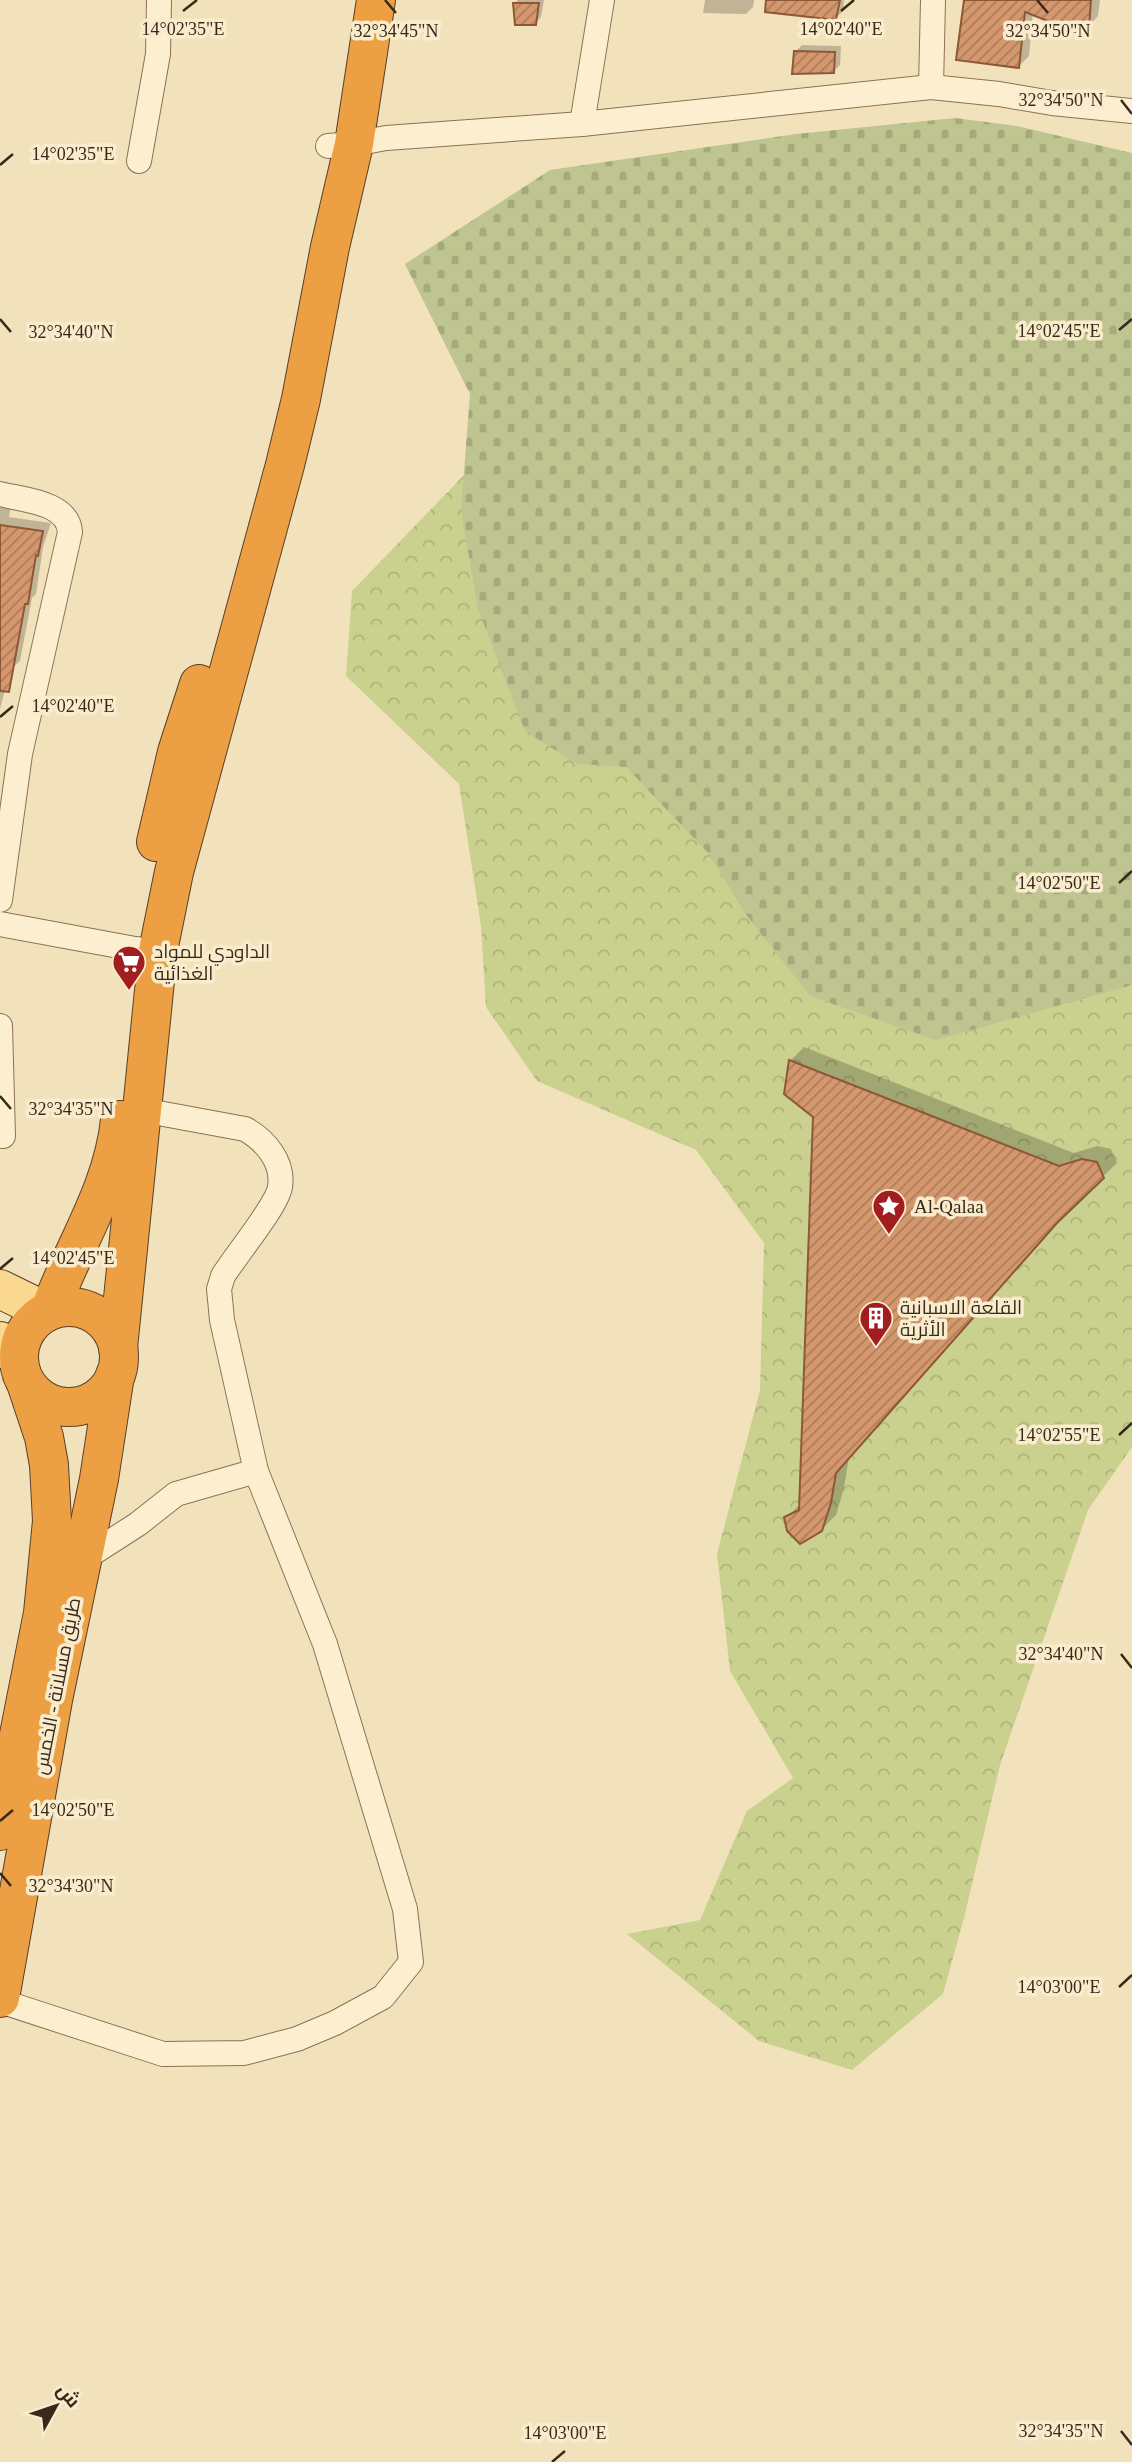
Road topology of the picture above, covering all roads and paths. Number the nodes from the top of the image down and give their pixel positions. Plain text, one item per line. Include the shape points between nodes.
1 (159, 0) edge
2 (353, 0) edge
3 (376, 0) edge
4 (602, 0) edge
5 (933, 0) edge
6 (931, 87) junction
7 (1132, 111) edge
8 (582, 124) junction
9 (341, 145) junction
10 (139, 161) dead end
11 (0, 494) edge
12 (10, 753) edge
13 (0, 900) edge
14 (0, 924) edge
15 (146, 950) junction
16 (0, 1026) edge
17 (142, 1110) junction
18 (4, 1136) dead end
19 (0, 1289) edge
20 (48, 1311) junction
21 (15, 1361) edge
22 (116, 1362) junction
23 (256, 1471) junction
24 (82, 1560) junction
25 (0, 1831) edge
26 (0, 1999) edge

1 - 10 street via 158,54
2 - 9 highway via 339,96
3 - 9 highway
4 - 8 street
5 - 6 street
6 - 7 street
6 - 8 street
8 - 9 street
9 - 15 highway via 262,464 175,763 150,868
11 - 12 street via 54,508 69,525
12 - 13 street
14 - 15 street
15 - 17 highway, طريق مسلاتة - الخمس
15 - 20 highway via 116,1144 97,1206
16 - 18 street
17 - 22 highway, طريق مسلاتة - الخمس
17 - 23 street via 245,1129 269,1148 278,1168 281,1186 275,1201 229,1266 219,1289
19 - 20 main road
20 - 21 highway via 25,1331
20 - 22 highway via 64,1307 93,1313 113,1334
21 - 22 highway via 36,1395 65,1406 95,1399 107,1389
21 - 25 highway, طريق مسلاتة - الخمس via 44,1437 52,1521 43,1613
22 - 24 highway, طريق مسلاتة - الخمس
23 - 24 street via 176,1494
23 - 26 street via 325,1644 405,1909 411,1962 383,1997 296,2039 244,2053 163,2054
24 - 26 highway, طريق مسلاتة - الخمس

